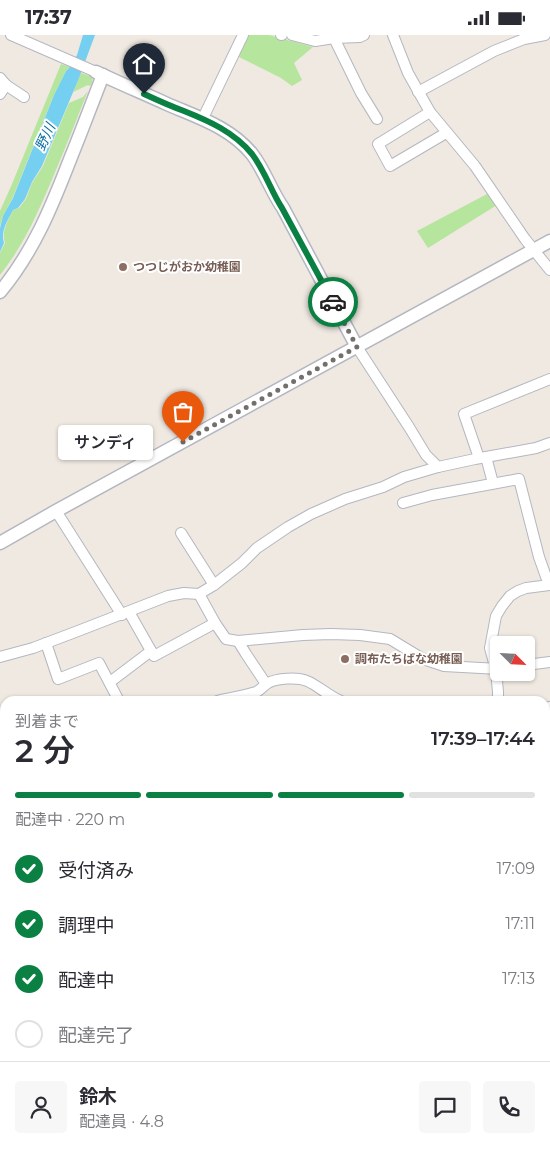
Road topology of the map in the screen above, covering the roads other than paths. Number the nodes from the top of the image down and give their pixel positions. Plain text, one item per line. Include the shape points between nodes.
1 (11, 35) edge
2 (243, 35) edge
3 (292, 35) edge
4 (364, 35) edge
5 (393, 35) edge
6 (545, 35) edge
7 (334, 38) junction
8 (519, 38) edge
9 (100, 74) junction
10 (2, 86) edge
11 (418, 92) junction
12 (24, 97) dead end
13 (430, 112) junction
14 (202, 118) junction
15 (377, 119) dead end
16 (446, 133) junction
17 (550, 241) edge
18 (533, 250) junction
19 (550, 270) edge
20 (0, 292) edge
21 (357, 347) junction
22 (550, 379) edge
23 (550, 443) edge
24 (482, 458) junction
25 (438, 467) junction
26 (493, 483) junction
27 (403, 503) dead end
28 (56, 511) junction
29 (182, 533) dead end
30 (0, 543) edge
31 (214, 585) junction
32 (550, 585) edge
33 (199, 594) junction
34 (126, 613) junction
35 (215, 623) junction
36 (492, 636) edge
37 (238, 641) junction
38 (46, 643) junction
39 (151, 651) junction
40 (0, 657) edge
41 (550, 662) edge
42 (535, 664) edge
43 (490, 668) edge
44 (498, 681) edge
45 (110, 682) junction
46 (266, 684) junction
47 (117, 696) edge
48 (237, 696) edge
49 (330, 696) edge
50 (498, 696) edge

1 - 9 street
2 - 14 street
3 - 7 street via 315,41
4 - 7 street
5 - 11 street
6 - 8 street
7 - 15 street
8 - 11 street
9 - 14 street
9 - 20 street via 56,197 37,238
10 - 12 street
11 - 13 street
13 - 16 street
13 - 16 street via 378,144 390,166
14 - 21 street via 239,141 263,170
16 - 18 street via 475,166
17 - 18 street
18 - 19 street
18 - 21 street
21 - 25 street via 426,455
21 - 28 street
22 - 24 street via 464,414
23 - 24 street
24 - 25 street
24 - 26 street
25 - 31 street via 346,499 288,527 257,548
26 - 27 street
26 - 32 street via 519,479 539,557
28 - 30 street
28 - 34 street
29 - 31 street
31 - 33 street
32 - 36 street via 526,588 510,596 496,616
33 - 34 street via 168,596
33 - 35 street
34 - 38 street
34 - 39 street
35 - 37 street via 226,639
35 - 39 street via 154,656
37 - 43 street via 303,635 360,635 390,639 423,659 444,665
37 - 46 street
38 - 40 street
38 - 45 street via 58,679 99,663
39 - 45 street
41 - 42 street
44 - 50 street
45 - 47 street
46 - 48 street via 257,691
46 - 49 street via 306,680

